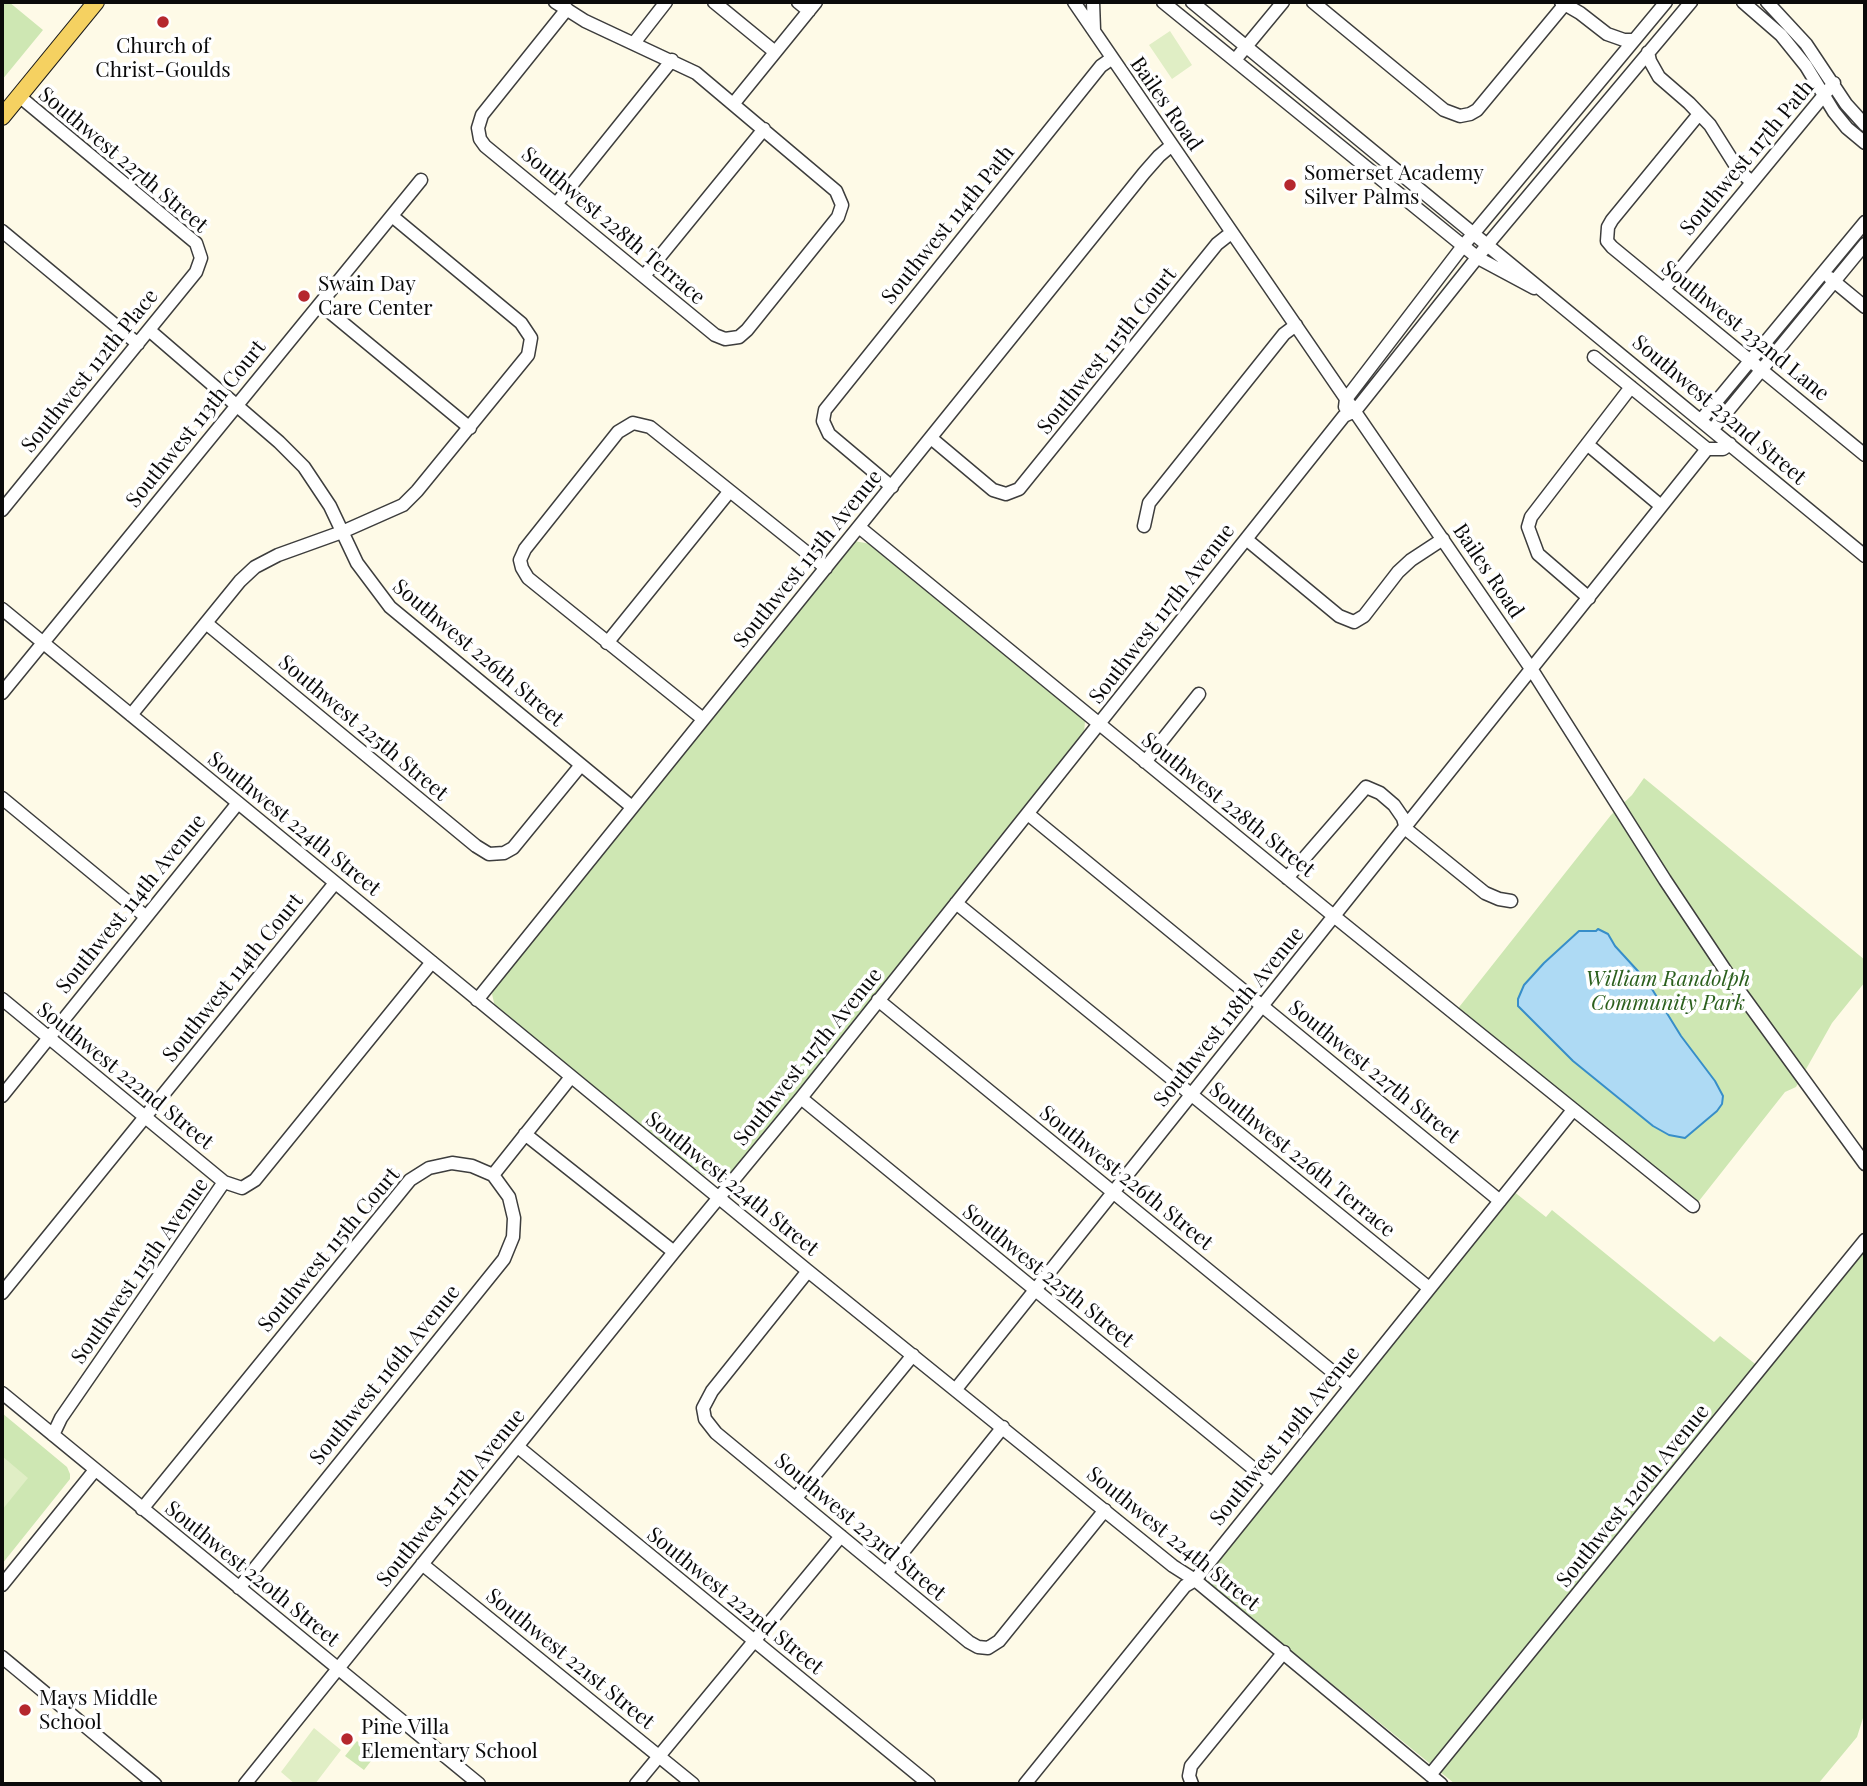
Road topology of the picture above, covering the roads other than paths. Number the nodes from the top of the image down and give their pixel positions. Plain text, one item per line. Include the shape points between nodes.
1 (96, 2) edge
2 (555, 2) edge
3 (666, 2) edge
4 (714, 2) edge
5 (798, 2) edge
6 (1093, 2) edge
7 (1163, 2) edge
8 (1192, 2) edge
9 (1283, 2) edge
10 (1313, 2) edge
11 (1666, 2) edge
12 (1691, 2) edge
13 (1743, 2) edge
14 (1767, 2) edge
15 (1563, 3) edge
16 (813, 6) edge
17 (1076, 6) edge
18 (567, 9) junction
19 (1095, 34) junction
20 (1606, 34) junction
21 (1634, 40) junction
22 (634, 43) junction
23 (1246, 46) junction
24 (775, 52) junction
25 (1648, 52) junction
26 (1111, 59) junction
27 (672, 60) junction
28 (1234, 60) junction
29 (1616, 63) junction
30 (1630, 74) junction
31 (1659, 77) junction
32 (1834, 83) junction
33 (19, 96) junction
34 (1823, 96) junction
35 (734, 103) junction
36 (1699, 114) junction
37 (2, 117) edge
38 (1865, 125) edge
39 (764, 129) junction
40 (1865, 143) edge
41 (1172, 145) junction
42 (421, 180) dead end
43 (1752, 183) junction
44 (557, 203) junction
45 (392, 216) junction
46 (1865, 222) edge
47 (2, 231) edge
48 (1231, 233) junction
49 (1474, 233) junction
50 (1488, 244) junction
51 (1865, 244) edge
52 (1463, 246) junction
53 (201, 253) joint
54 (1478, 258) junction
55 (1824, 272) junction
56 (644, 276) junction
57 (1835, 282) junction
58 (1664, 289) junction
59 (1548, 293) junction
60 (320, 304) junction
61 (1865, 307) edge
62 (1296, 325) junction
63 (149, 330) junction
64 (138, 344) junction
65 (1594, 358) dead end
66 (1751, 360) junction
67 (1762, 370) junction
68 (1631, 387) junction
69 (1346, 399) junction
70 (237, 406) junction
71 (1349, 413) junction
72 (1701, 420) junction
73 (470, 428) junction
74 (1712, 430) junction
75 (931, 438) junction
76 (1587, 444) junction
77 (1730, 444) junction
78 (1707, 449) junction
79 (1865, 455) edge
80 (892, 486) junction
81 (729, 492) junction
82 (1661, 506) junction
83 (2, 510) edge
84 (1144, 526) dead end
85 (859, 527) junction
86 (342, 532) junction
87 (1245, 539) junction
88 (1443, 539) junction
89 (1865, 556) edge
90 (825, 568) junction
91 (1589, 598) junction
92 (2, 609) edge
93 (206, 623) junction
94 (43, 642) junction
95 (607, 643) junction
96 (1532, 670) junction
97 (2, 693) edge
98 (1199, 694) dead end
99 (131, 715) junction
100 (703, 719) junction
101 (1099, 725) junction
102 (1145, 762) junction
103 (581, 765) junction
104 (2, 798) edge
105 (238, 803) junction
106 (632, 807) junction
107 (1028, 814) junction
108 (1406, 829) junction
109 (1287, 878) junction
110 (335, 883) junction
111 (1511, 901) dead end
112 (956, 902) junction
113 (145, 916) junction
114 (1335, 917) junction
115 (432, 962) junction
116 (2, 999) edge
117 (477, 1000) junction
118 (878, 1000) junction
119 (1262, 1005) junction
120 (48, 1038) junction
121 (571, 1077) junction
122 (1191, 1094) junction
123 (2, 1096) edge
124 (801, 1098) junction
125 (1573, 1110) junction
126 (145, 1117) junction
127 (525, 1134) junction
128 (1865, 1164) edge
129 (493, 1175) junction
130 (225, 1182) junction
131 (1113, 1192) junction
132 (719, 1196) junction
133 (1500, 1201) junction
134 (1693, 1206) dead end
135 (1865, 1240) edge
136 (674, 1252) junction
137 (808, 1272) junction
138 (1429, 1288) junction
139 (1035, 1290) junction
140 (2, 1293) edge
141 (913, 1355) junction
142 (1350, 1386) junction
143 (956, 1390) junction
144 (2, 1393) edge
145 (1003, 1427) junction
146 (53, 1435) junction
147 (518, 1447) junction
148 (95, 1470) junction
149 (1271, 1483) junction
150 (796, 1498) junction
151 (142, 1509) junction
152 (1105, 1510) junction
153 (841, 1536) junction
154 (422, 1564) junction
155 (886, 1573) junction
156 (1195, 1580) junction
157 (2, 1585) edge
158 (239, 1588) junction
159 (753, 1640) junction
160 (1284, 1652) junction
161 (2, 1657) edge
162 (337, 1669) junction
163 (658, 1756) junction
164 (1430, 1775) junction
165 (1191, 1780) edge
166 (155, 1784) edge
167 (245, 1784) edge
168 (479, 1784) edge
169 (636, 1784) edge
170 (692, 1784) edge
171 (929, 1784) edge
172 (1025, 1784) edge
173 (1441, 1784) edge

1 - 33 main road
2 - 18 street
3 - 22 street
4 - 24 street
5 - 16 street
6 - 19 street
7 - 28 street, Southwest 232nd Street
8 - 23 street, Southwest 232nd Street
9 - 23 street
10 - 15 street via 1444,110 1460,116 1476,110
11 - 21 street
12 - 25 street, Southwest 117th Avenue
13 - 34 street via 1781,35
14 - 32 street
15 - 20 street
16 - 24 street
17 - 19 street, Bailes Road
18 - 22 street
18 - 44 street, Southwest 228th Terrace via 478,125 485,146
19 - 26 street, Bailes Road
20 - 21 street
20 - 29 street
21 - 29 street
22 - 27 street
23 - 28 street
23 - 49 street, Southwest 232nd Street
24 - 35 street
25 - 30 street, Southwest 117th Avenue
25 - 31 street
26 - 41 street, Bailes Road
26 - 80 street, Southwest 114th Path via 1097,70 824,412 829,434
27 - 35 street
27 - 44 street
28 - 52 street, Southwest 232nd Street
29 - 49 street
30 - 31 street
30 - 50 street, Southwest 117th Avenue
31 - 36 street
32 - 34 street, Southwest 117th Path
32 - 38 street
33 - 37 main road
33 - 53 street, Southwest 227th Street via 196,243
34 - 40 street
34 - 43 street, Southwest 117th Path
35 - 39 street
36 - 43 street
36 - 58 street, Southwest 232nd Lane via 1612,220 1607,234 1612,247
39 - 56 street
39 - 56 street, Southwest 228th Terrace via 834,188 842,205 838,217 747,330 738,337 718,337
41 - 48 street, Bailes Road
41 - 75 street, Southwest 115th Avenue via 1157,157
42 - 45 street, Southwest 113th Court
43 - 58 street, Southwest 117th Path
44 - 56 street, Southwest 228th Terrace
45 - 60 street, Southwest 113th Court
45 - 73 street via 528,331 532,343 525,361
46 - 55 street
47 - 64 street
48 - 62 street, Bailes Road
48 - 75 street, Southwest 115th Court via 1217,244 1022,486 1012,492 993,490
49 - 50 street, Southwest 232nd Street
49 - 52 street
50 - 54 street, Southwest 117th Avenue
50 - 59 street, Southwest 232nd Street
51 - 57 street
52 - 54 street, Southwest 232nd Street
52 - 69 street
53 - 63 street, Southwest 112th Place via 196,272
54 - 59 street, Southwest 232nd Street
54 - 71 street, Southwest 117th Avenue
55 - 57 street
55 - 66 street
57 - 61 street
57 - 67 street
58 - 66 street, Southwest 232nd Lane
59 - 72 street, Southwest 232nd Street
60 - 70 street, Southwest 113th Court
60 - 73 street
62 - 69 street, Bailes Road
62 - 84 street via 1284,334 1149,503
63 - 64 street, Southwest 112th Place
63 - 70 street, Southwest 226th Street
64 - 83 street, Southwest 112th Place
65 - 68 street
66 - 67 street, Southwest 232nd Lane
66 - 72 street
67 - 74 street
67 - 79 street, Southwest 232nd Lane
68 - 76 street
68 - 78 street
69 - 71 street
70 - 86 street, Southwest 226th Street via 304,467
70 - 94 street, Southwest 113th Court
71 - 87 street, Southwest 117th Avenue
71 - 88 street, Bailes Road
72 - 74 street, Southwest 232nd Street
73 - 86 street via 403,505
74 - 77 street, Southwest 232nd Street
75 - 80 street, Southwest 115th Avenue
76 - 82 street
76 - 91 street via 1528,527 1538,554
77 - 78 street
77 - 89 street, Southwest 232nd Street
78 - 82 street, Southwest 118th Avenue
80 - 85 street, Southwest 115th Avenue
81 - 90 street
81 - 95 street
81 - 95 street via 650,427 634,423 618,432 520,560 528,578
82 - 91 street, Southwest 118th Avenue
85 - 90 street, Southwest 115th Avenue
85 - 101 street, Southwest 228th Street
86 - 93 street via 255,567
86 - 103 street, Southwest 226th Street via 367,579 390,607
87 - 88 street via 1339,616 1354,622 1364,616 1398,572
87 - 101 street, Southwest 117th Avenue
88 - 96 street, Bailes Road
90 - 100 street, Southwest 115th Avenue
91 - 96 street, Southwest 118th Avenue
92 - 94 street, Southwest 224th Street
93 - 99 street
93 - 103 street, Southwest 225th Street via 489,854 499,855 515,846
94 - 97 street, Southwest 113th Court
94 - 99 street, Southwest 224th Street
95 - 100 street
96 - 108 street, Southwest 118th Avenue
96 - 128 street, Bailes Road via 1735,985
98 - 102 street
99 - 105 street, Southwest 224th Street
100 - 106 street, Southwest 115th Avenue
101 - 102 street, Southwest 228th Street
101 - 107 street, Southwest 117th Avenue
102 - 109 street, Southwest 228th Street
103 - 106 street, Southwest 226th Street
104 - 113 street
105 - 110 street, Southwest 224th Street
105 - 113 street, Southwest 114th Avenue
106 - 117 street, Southwest 115th Avenue
107 - 112 street, Southwest 117th Avenue
107 - 119 street, Southwest 227th Street
108 - 109 street via 1401,813 1380,793 1366,787
108 - 111 street via 1485,893
108 - 114 street, Southwest 118th Avenue
109 - 114 street, Southwest 228th Street
110 - 115 street, Southwest 224th Street
110 - 126 street, Southwest 114th Court
112 - 118 street, Southwest 117th Avenue
112 - 122 street, Southwest 226th Terrace
113 - 120 street, Southwest 114th Avenue
114 - 119 street, Southwest 118th Avenue
114 - 125 street, Southwest 228th Street
115 - 117 street, Southwest 224th Street
115 - 130 street, Southwest 115th Avenue via 255,1180 242,1188
116 - 120 street, Southwest 222nd Street
117 - 121 street, Southwest 224th Street
118 - 124 street, Southwest 117th Avenue
118 - 131 street, Southwest 226th Street
119 - 122 street, Southwest 118th Avenue
119 - 133 street, Southwest 227th Street
120 - 123 street, Southwest 114th Avenue
120 - 126 street, Southwest 222nd Street
121 - 127 street
121 - 132 street, Southwest 224th Street
122 - 131 street, Southwest 118th Avenue
122 - 138 street, Southwest 226th Terrace
124 - 132 street, Southwest 117th Avenue
124 - 139 street, Southwest 225th Street
125 - 133 street, Southwest 119th Avenue
125 - 134 street, Southwest 228th Street
126 - 130 street, Southwest 222nd Street
126 - 140 street, Southwest 114th Court
127 - 129 street
127 - 136 street
129 - 151 street, Southwest 115th Court via 452,1163 429,1168 410,1180
129 - 158 street, Southwest 116th Avenue via 509,1198 514,1218 513,1237 504,1259
130 - 146 street, Southwest 115th Avenue
131 - 139 street, Southwest 118th Avenue
131 - 142 street, Southwest 226th Street
132 - 136 street, Southwest 117th Avenue
132 - 137 street, Southwest 224th Street
133 - 138 street, Southwest 119th Avenue
135 - 164 street, Southwest 120th Avenue
136 - 147 street, Southwest 117th Avenue
137 - 141 street, Southwest 224th Street
137 - 150 street, Southwest 223rd Street via 712,1391 703,1413 716,1433
138 - 142 street, Southwest 119th Avenue
139 - 143 street, Southwest 118th Avenue
139 - 149 street, Southwest 225th Street
141 - 143 street, Southwest 224th Street
141 - 150 street
142 - 149 street, Southwest 119th Avenue
143 - 145 street, Southwest 224th Street
144 - 146 street, Southwest 220th Street
145 - 152 street, Southwest 224th Street
145 - 155 street
146 - 148 street, Southwest 220th Street
147 - 154 street, Southwest 117th Avenue
147 - 159 street, Southwest 222nd Street
148 - 151 street, Southwest 220th Street
148 - 157 street
149 - 156 street, Southwest 119th Avenue
150 - 153 street, Southwest 223rd Street
151 - 158 street, Southwest 220th Street
152 - 155 street, Southwest 223rd Street via 988,1648 973,1645
152 - 156 street, Southwest 224th Street
153 - 155 street, Southwest 223rd Street
153 - 159 street
154 - 162 street, Southwest 117th Avenue
154 - 163 street, Southwest 221st Street
156 - 160 street, Southwest 224th Street
156 - 172 street, Southwest 119th Avenue via 1185,1586
158 - 162 street, Southwest 220th Street
159 - 163 street
159 - 171 street, Southwest 222nd Street
160 - 164 street, Southwest 224th Street
160 - 165 street via 1191,1766
161 - 166 street
162 - 167 street, Southwest 117th Avenue
162 - 168 street, Southwest 220th Street
163 - 169 street
163 - 170 street, Southwest 221st Street
164 - 173 street, Southwest 224th Street

